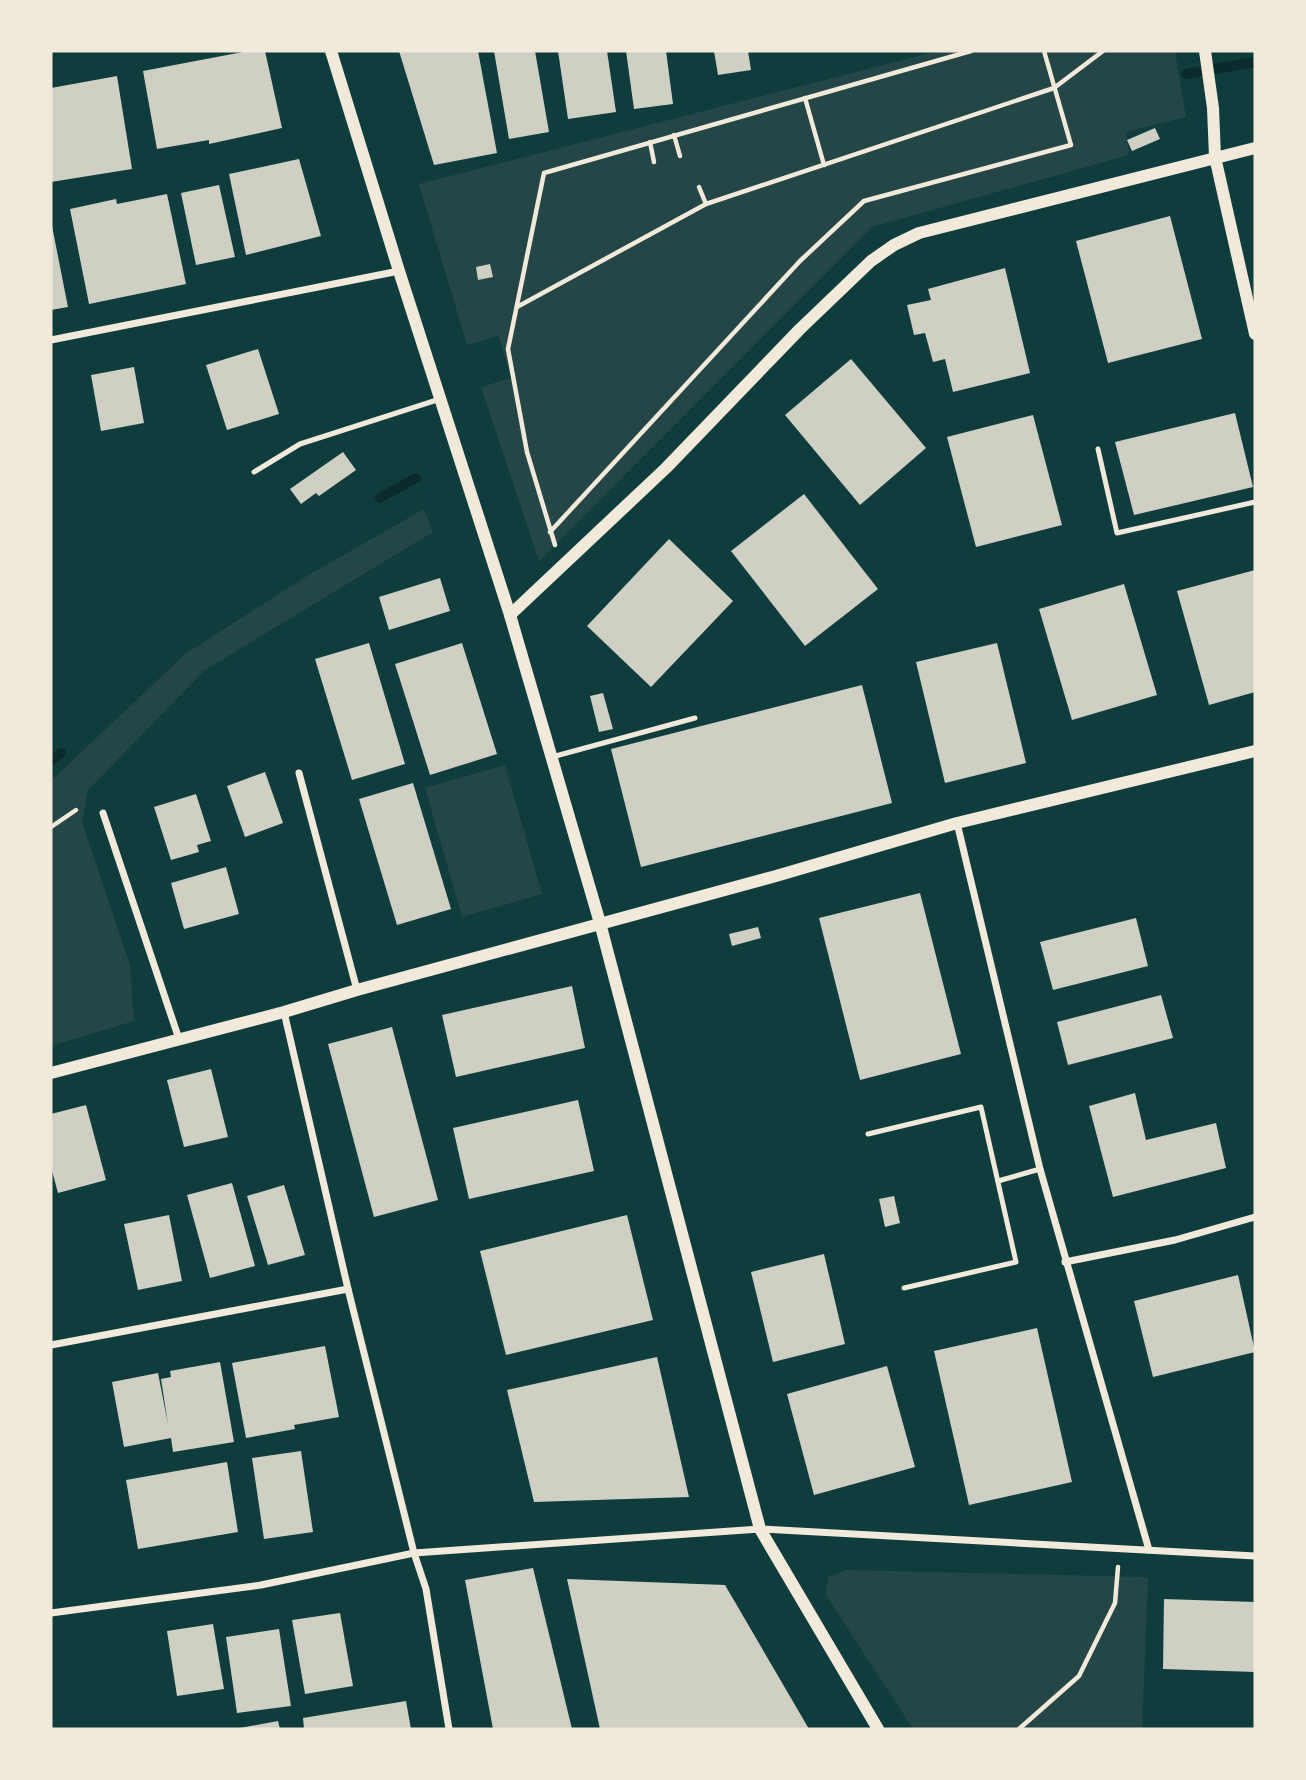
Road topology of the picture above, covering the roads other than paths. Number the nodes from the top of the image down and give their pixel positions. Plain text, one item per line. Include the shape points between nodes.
1 (331, 51) edge
2 (1205, 51) edge
3 (1255, 148) edge
4 (1215, 157) junction
5 (399, 271) junction
6 (1255, 334) edge
7 (51, 340) edge
8 (440, 400) junction
9 (1098, 449) dead end
10 (254, 472) dead end
11 (1255, 502) edge
12 (510, 615) junction
13 (695, 718) dead end
14 (1255, 751) edge
15 (551, 757) junction
16 (299, 773) dead end
17 (103, 813) dead end
18 (957, 823) junction
19 (600, 923) junction
20 (357, 990) junction
21 (284, 1012) junction
22 (179, 1039) junction
23 (51, 1073) edge
24 (868, 1134) dead end
25 (1040, 1170) junction
26 (998, 1181) junction
27 (1255, 1217) edge
28 (1065, 1262) junction
29 (904, 1288) dead end
30 (348, 1289) junction
31 (51, 1345) edge
32 (760, 1529) junction
33 (1149, 1550) junction
34 (414, 1553) junction
35 (1255, 1556) edge
36 (51, 1613) edge
37 (449, 1729) edge
38 (878, 1729) edge

1 - 5 street
2 - 4 street
3 - 4 street
4 - 6 street
4 - 12 street via 919,233 894,245 800,329 666,468
5 - 7 street
5 - 8 street
8 - 10 lane via 300,444
8 - 12 street
9 - 11 lane via 1117,533
12 - 15 street
13 - 15 lane
14 - 18 street
15 - 19 street
16 - 20 street
17 - 22 street
18 - 19 street
18 - 25 street
19 - 20 street
19 - 32 street
20 - 21 street
21 - 22 street
21 - 30 street
22 - 23 street
24 - 26 lane via 981,1107
25 - 26 lane
25 - 28 street
26 - 29 lane via 1016,1262
27 - 28 street via 1175,1240
28 - 33 street
30 - 31 street
30 - 34 street
32 - 33 street
32 - 34 street
32 - 38 street
33 - 35 street
34 - 36 street via 261,1585
34 - 37 street via 426,1589

